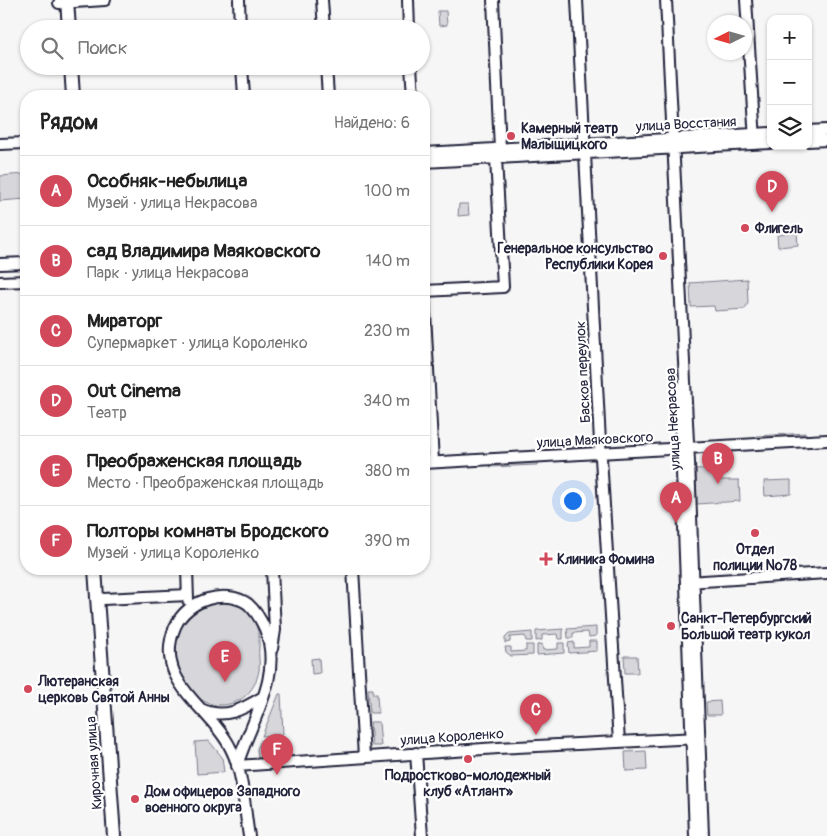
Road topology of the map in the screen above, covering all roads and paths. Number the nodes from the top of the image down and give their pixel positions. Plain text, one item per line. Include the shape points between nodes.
1 (104, 0) edge
2 (239, 0) edge
3 (322, 0) edge
4 (408, 0) edge
5 (493, 0) edge
6 (577, 0) edge
7 (660, 0) edge
8 (666, 0) edge
9 (746, 0) edge
10 (63, 1) edge
11 (62, 20) edge
12 (67, 20) edge
13 (240, 20) edge
14 (323, 20) edge
15 (409, 20) edge
16 (63, 75) edge
17 (72, 75) edge
18 (243, 75) edge
19 (327, 75) edge
20 (412, 75) edge
21 (64, 90) edge
22 (73, 90) edge
23 (244, 90) edge
24 (328, 90) edge
25 (413, 90) edge
26 (827, 130) edge
27 (812, 131) edge
28 (767, 134) edge
29 (755, 139) junction
30 (812, 140) edge
31 (827, 140) edge
32 (767, 142) edge
33 (20, 143) edge
34 (670, 143) junction
35 (0, 144) edge
36 (586, 148) junction
37 (430, 153) edge
38 (498, 153) junction
39 (430, 161) edge
40 (20, 262) edge
41 (0, 264) edge
42 (20, 280) edge
43 (0, 282) edge
44 (430, 293) edge
45 (827, 440) edge
46 (685, 449) junction
47 (601, 453) junction
48 (430, 463) edge
49 (827, 573) edge
50 (95, 575) edge
51 (102, 575) edge
52 (187, 575) edge
53 (272, 575) edge
54 (353, 575) edge
55 (690, 582) junction
56 (188, 595) junction
57 (104, 599) junction
58 (189, 608) junction
59 (271, 650) junction
60 (263, 697) junction
61 (200, 708) junction
62 (695, 738) junction
63 (620, 742) junction
64 (416, 753) junction
65 (364, 757) junction
66 (237, 766) junction
67 (114, 836) edge
68 (119, 836) edge
69 (249, 836) edge
70 (422, 836) edge
71 (695, 836) edge
72 (703, 836) edge

1 - 10 street
2 - 13 street
3 - 14 street
4 - 15 street
5 - 38 street
6 - 36 street, Басков переулок
7 - 34 street, улица Некрасова
8 - 34 street, улица Некрасова
9 - 29 street
10 - 11 main road
10 - 12 main road
16 - 21 main road
17 - 22 main road
18 - 23 street
19 - 24 street
20 - 25 street
26 - 27 street
28 - 29 street, улица Восстания
29 - 32 street, улица Восстания
29 - 34 street, улица Восстания
30 - 31 street
33 - 35 street
34 - 36 street, улица Восстания
34 - 46 street, улица Некрасова
36 - 38 street, улица Восстания
36 - 47 street, Басков переулок
37 - 38 street, улица Восстания
38 - 39 street, улица Восстания
38 - 44 street via 503,287
40 - 41 street
42 - 43 street
45 - 46 street, улица Маяковского
46 - 47 street, улица Маяковского
46 - 55 street, улица Некрасова
47 - 48 street, улица Маяковского
47 - 63 street, Басков переулок
49 - 55 street
50 - 67 main road, Кирочная улица
51 - 57 main road, Кирочная улица
52 - 56 street
53 - 59 street via 275,630
54 - 65 street
55 - 62 street, улица Некрасова
56 - 57 street
56 - 58 street
57 - 68 main road, Кирочная улица
58 - 59 street via 217,597 238,598 255,611
58 - 61 street via 172,634 170,654 178,682
59 - 60 street via 271,670
60 - 61 street via 226,714
60 - 66 street
61 - 66 street via 230,746
62 - 63 street, улица Короленко
62 - 71 street, улица Некрасова
62 - 72 street, улица Некрасова
63 - 64 street, улица Короленко
64 - 65 street, улица Короленко
64 - 70 street
65 - 66 street, улица Короленко
66 - 69 street

